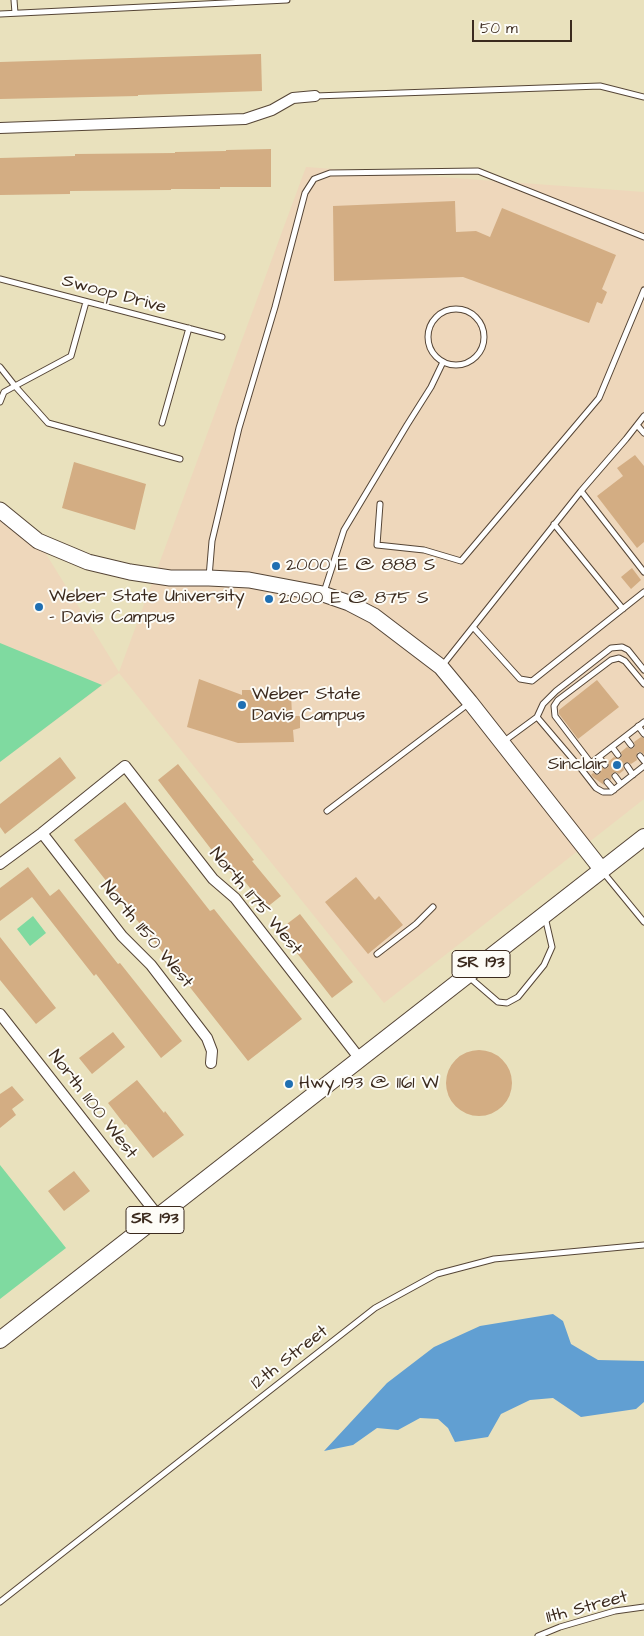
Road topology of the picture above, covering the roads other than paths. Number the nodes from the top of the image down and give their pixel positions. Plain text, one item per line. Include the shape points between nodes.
1 (14, 0) edge
2 (287, 0) edge
3 (246, 1) edge
4 (0, 14) edge
5 (15, 14) junction
6 (316, 96) joint
7 (644, 97) edge
8 (0, 128) edge
9 (644, 236) edge
10 (0, 279) edge
11 (644, 290) edge
12 (86, 302) junction
13 (189, 328) junction
14 (222, 337) dead end
15 (443, 362) junction
16 (0, 367) edge
17 (15, 386) junction
18 (2, 392) edge
19 (0, 402) edge
20 (644, 416) edge
21 (162, 423) dead end
22 (637, 425) junction
23 (644, 433) edge
24 (180, 459) dead end
25 (581, 491) junction
26 (380, 504) dead end
27 (0, 510) edge
28 (554, 524) junction
29 (644, 572) edge
30 (209, 578) junction
31 (644, 592) edge
32 (323, 594) junction
33 (623, 609) junction
34 (473, 627) junction
35 (441, 667) junction
36 (644, 670) edge
37 (644, 684) edge
38 (470, 702) junction
39 (537, 716) junction
40 (644, 722) edge
41 (638, 726) junction
42 (644, 734) edge
43 (624, 737) junction
44 (502, 743) junction
45 (631, 745) dead end
46 (612, 747) junction
47 (618, 755) dead end
48 (599, 757) junction
49 (591, 763) junction
50 (605, 765) dead end
51 (627, 766) dead end
52 (644, 766) edge
53 (582, 770) junction
54 (597, 771) dead end
55 (634, 775) junction
56 (614, 776) dead end
57 (607, 782) dead end
58 (621, 784) junction
59 (614, 790) junction
60 (327, 811) dead end
61 (42, 832) junction
62 (644, 837) edge
63 (0, 864) edge
64 (602, 870) junction
65 (433, 907) dead end
66 (545, 914) junction
67 (644, 922) edge
68 (377, 954) dead end
69 (467, 976) junction
70 (0, 1014) edge
71 (360, 1059) junction
72 (210, 1064) dead end
73 (159, 1216) junction
74 (644, 1245) edge
75 (0, 1340) edge
76 (0, 1602) edge
77 (644, 1607) edge
78 (538, 1636) edge

1 - 5 lane
2 - 3 lane
3 - 5 lane
4 - 5 lane
6 - 7 lane via 600,86
6 - 8 street via 294,98 272,110 244,119
9 - 30 lane via 478,171 330,174 314,179 305,193 239,428 212,541
10 - 12 lane, Swoop Drive
11 - 26 lane via 599,398 461,561 424,550 377,545
12 - 13 lane, Swoop Drive
12 - 17 lane via 71,356
13 - 14 lane, Swoop Drive
13 - 21 lane
15 - 15 lane via 462,365 471,361 483,346 482,327 473,315 464,310 445,312 432,322 428,332 429,345 433,354
15 - 32 lane via 431,388 344,530
16 - 17 lane
17 - 18 lane
17 - 24 lane via 48,423
18 - 19 lane
20 - 22 lane
22 - 23 lane
22 - 25 lane
25 - 28 lane
25 - 29 lane
27 - 30 street via 38,541 88,562 170,578
28 - 33 lane
28 - 34 lane
30 - 32 street via 249,580
31 - 33 lane
32 - 35 street via 374,616
33 - 34 lane via 532,681 520,680
34 - 35 lane
35 - 38 street
36 - 39 lane via 628,650 612,648 556,691
37 - 49 lane via 619,658 611,660 558,700 554,706 555,716
38 - 44 street
38 - 60 lane
39 - 44 lane
39 - 53 lane
40 - 41 lane
41 - 42 lane
41 - 43 lane
43 - 45 lane
43 - 46 lane
44 - 64 street
46 - 47 lane
46 - 48 lane
48 - 49 lane
48 - 50 lane
49 - 53 lane
49 - 54 lane
51 - 55 lane
52 - 55 lane
53 - 59 lane via 596,788 603,792
55 - 58 lane
56 - 58 lane
57 - 59 lane
58 - 59 lane
61 - 63 street
61 - 71 street, North 1175 West via 125,766 213,879 235,898
61 - 72 street, North 1150 West via 122,936 151,965 207,1038 212,1051
62 - 64 main road, SR 193
64 - 66 main road, SR 193
64 - 67 lane
65 - 68 lane
66 - 69 main road, SR 193
66 - 69 lane via 552,947 544,965 518,997 507,1003 498,1002
69 - 71 main road, SR 193
70 - 73 street, North 1100 West
71 - 73 main road, SR 193
73 - 75 main road, SR 193
74 - 76 lane, 12th Street via 494,1259 437,1274 375,1308
77 - 78 lane, 11th Street via 615,1611

